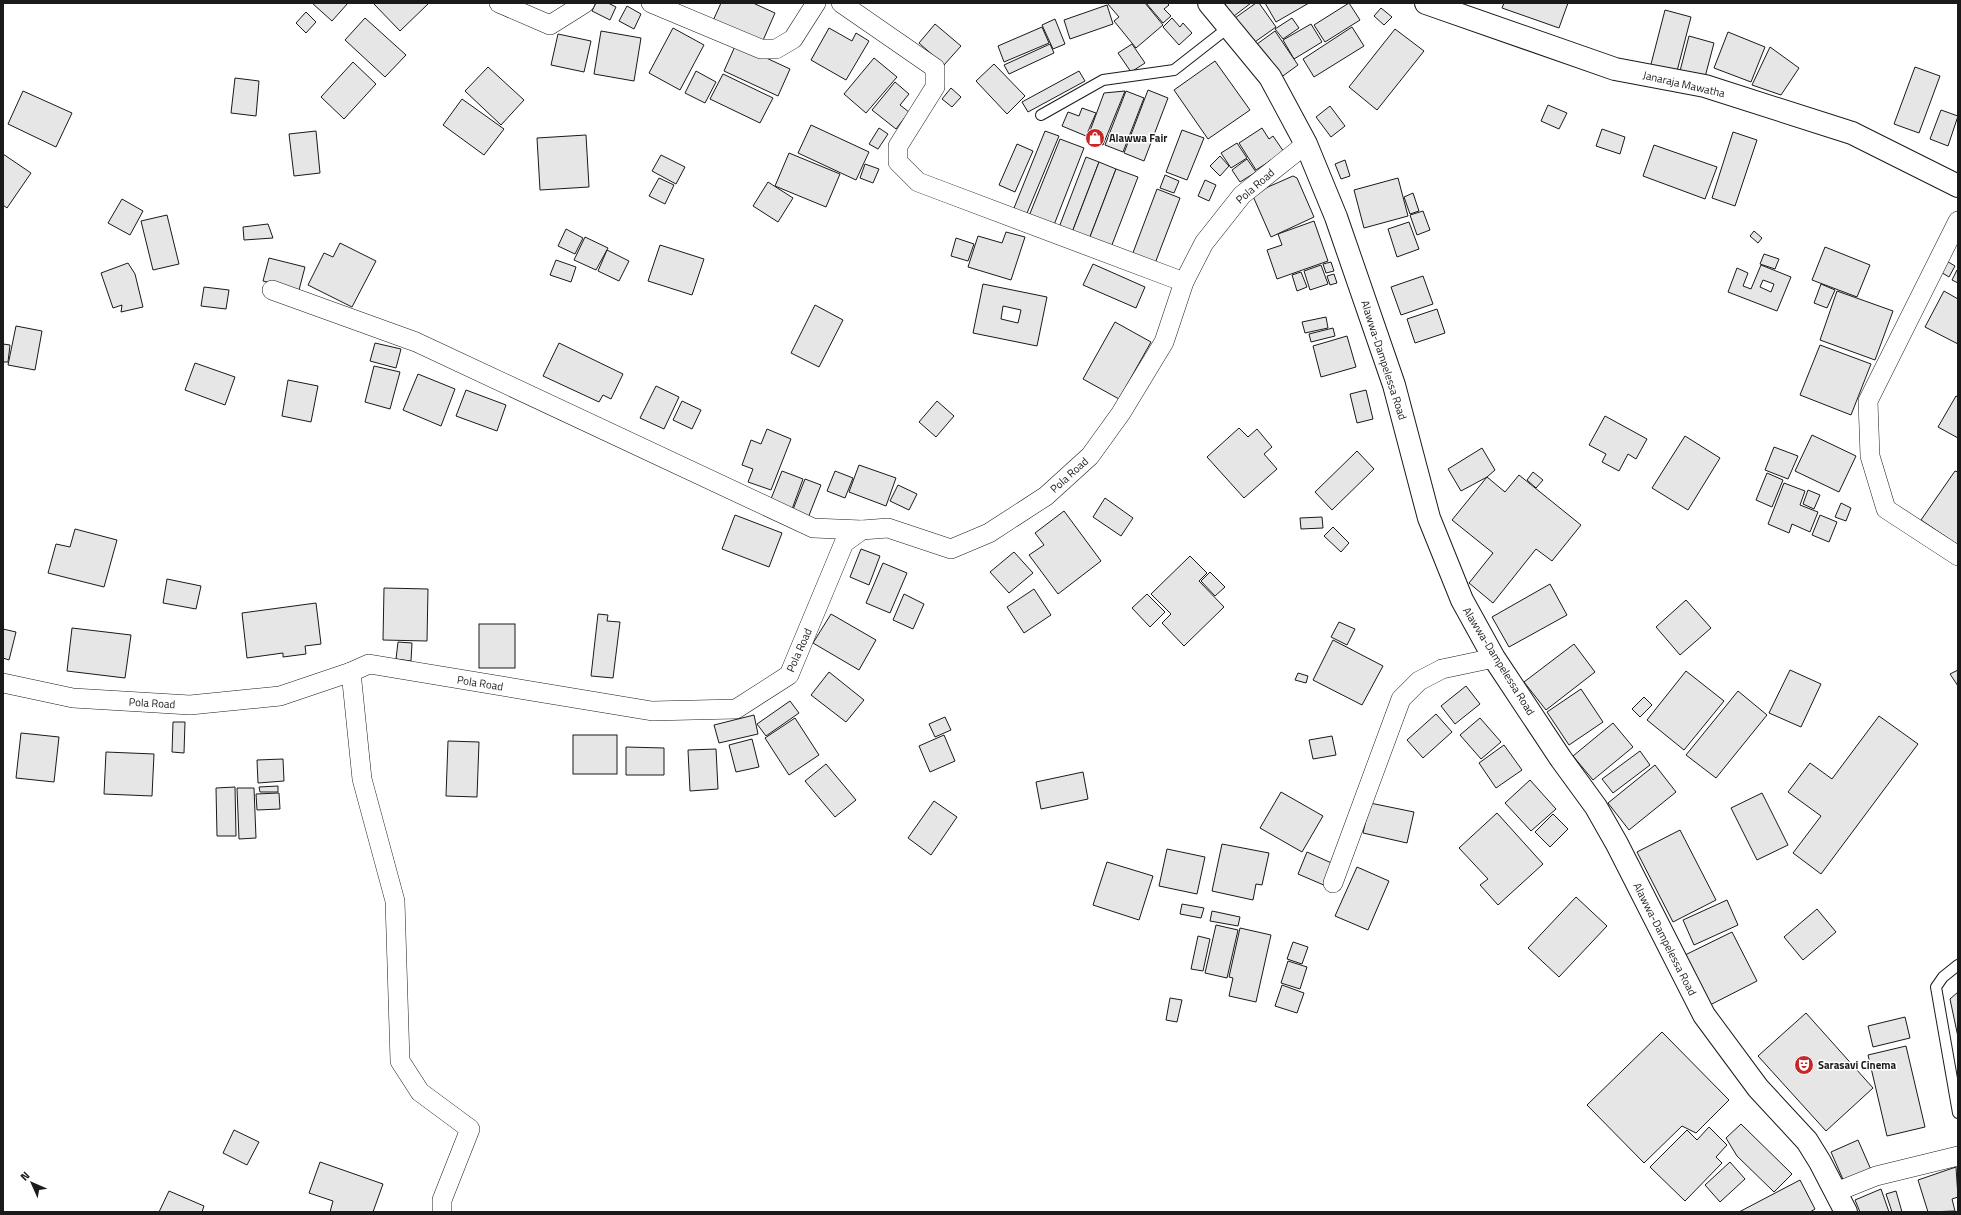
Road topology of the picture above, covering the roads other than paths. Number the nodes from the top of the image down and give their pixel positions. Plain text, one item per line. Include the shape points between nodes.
1 (499, 3) edge
2 (585, 3) edge
3 (651, 3) edge
4 (816, 3) edge
5 (841, 3) edge
6 (1210, 3) edge
7 (1426, 3) edge
8 (1229, 27) junction
9 (1041, 115) dead end
10 (1306, 144) junction
11 (1958, 186) edge
12 (1958, 221) edge
13 (1184, 282) junction
14 (272, 290) dead end
15 (862, 530) junction
16 (1958, 556) edge
17 (1494, 658) junction
18 (351, 672) junction
19 (3, 683) edge
20 (1333, 883) dead end
21 (1958, 966) edge
22 (1958, 1113) edge
23 (1958, 1156) edge
24 (1836, 1192) junction
25 (442, 1212) edge
26 (1846, 1212) edge

1 - 2 street via 550,25
3 - 4 street via 761,49 776,50 793,39
5 - 13 street via 934,68 934,87 898,146 898,162 918,182
6 - 8 main road, Alawwa-Dampelessa Road
7 - 11 main road, Janaraja Mawatha via 1615,69 1705,86 1852,133
8 - 9 lane via 1174,70 1103,80
8 - 10 main road, Alawwa-Dampelessa Road via 1270,77
10 - 13 street, Pola Road via 1242,195 1204,243
10 - 17 main road, Alawwa-Dampelessa Road via 1336,217 1394,385 1429,518 1462,600
12 - 16 street via 1868,401 1870,456 1886,509
13 - 15 street, Pola Road via 1164,342 1121,413 1090,456 1046,496 989,533 951,549 888,528
14 - 15 street via 416,342 814,528
15 - 18 street, Pola Road via 844,543 789,675 736,709 652,711 369,664
17 - 20 street via 1442,669 1418,681 1401,699
17 - 24 main road, Alawwa-Dampelessa Road via 1596,807 1621,851 1704,1016 1758,1088 1807,1141
18 - 19 street, Pola Road via 280,696 190,705 73,698
18 - 25 street via 362,779 395,901 400,1061 420,1092 470,1129 442,1200
21 - 22 lane via 1943,976 1936,986
23 - 24 street via 1876,1176
24 - 26 main road, Alawwa-Dampelessa Road

